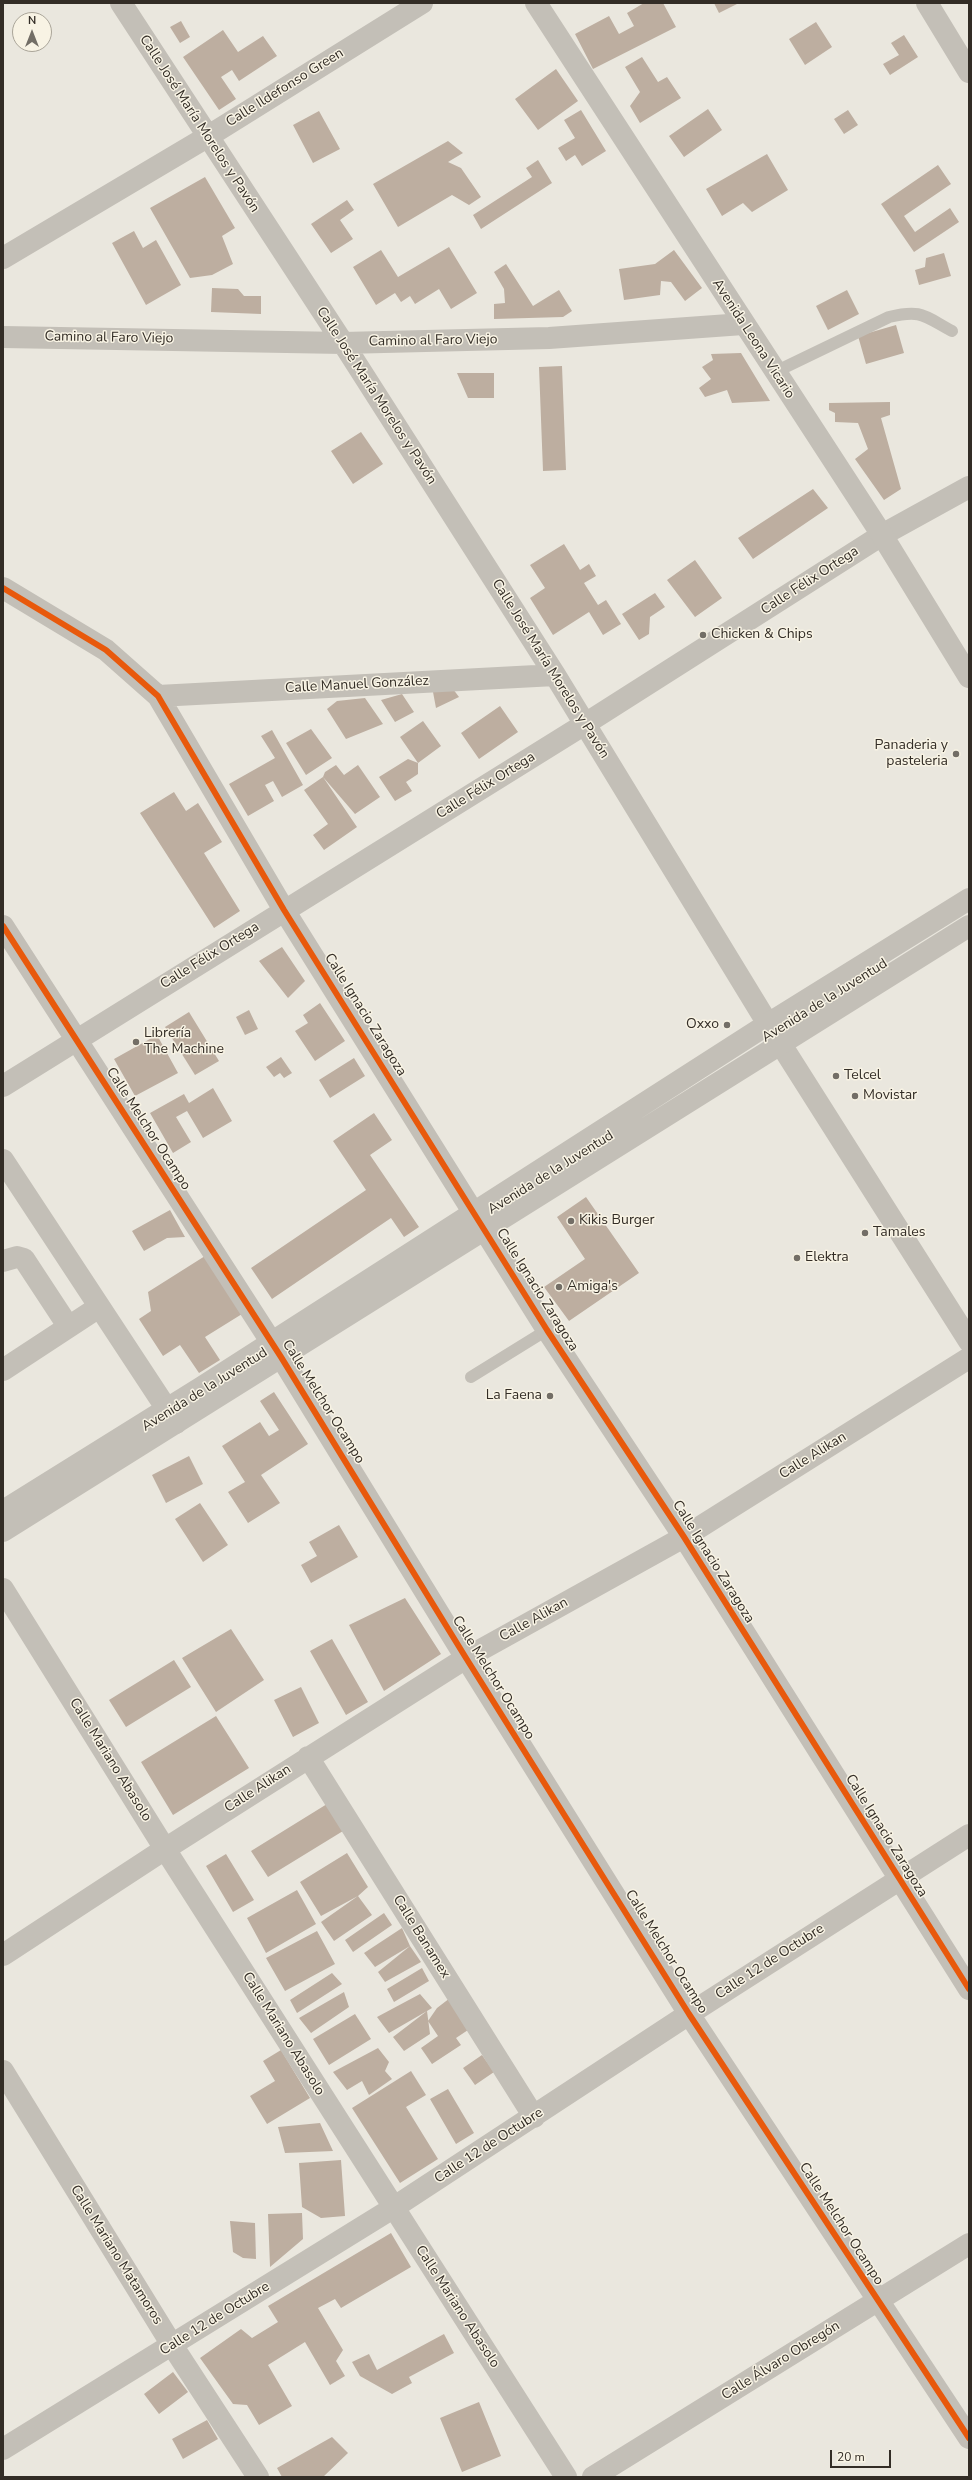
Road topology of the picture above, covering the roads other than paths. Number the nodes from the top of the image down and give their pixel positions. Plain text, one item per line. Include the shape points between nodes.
1 (121, 3) edge
2 (422, 3) edge
3 (536, 3) edge
4 (927, 3) edge
5 (969, 72) edge
6 (207, 137) junction
7 (3, 258) edge
8 (743, 324) junction
9 (952, 331) dead end
10 (3, 337) edge
11 (343, 343) junction
12 (775, 372) junction
13 (969, 487) edge
14 (882, 536) junction
15 (3, 588) edge
16 (555, 675) junction
17 (969, 677) edge
18 (158, 696) junction
19 (586, 724) junction
20 (969, 899) edge
21 (284, 910) junction
22 (3, 926) edge
23 (969, 926) edge
24 (768, 1024) junction
25 (76, 1040) junction
26 (780, 1044) junction
27 (3, 1086) edge
28 (3, 1160) edge
29 (480, 1221) junction
30 (3, 1261) edge
31 (99, 1307) junction
32 (68, 1326) junction
33 (547, 1330) junction
34 (969, 1341) edge
35 (276, 1349) junction
36 (969, 1358) edge
37 (3, 1370) edge
38 (471, 1377) dead end
39 (171, 1416) junction
40 (3, 1511) edge
41 (3, 1531) edge
42 (684, 1537) junction
43 (3, 1589) edge
44 (466, 1658) junction
45 (308, 1757) junction
46 (969, 1835) edge
47 (165, 1849) junction
48 (899, 1879) junction
49 (3, 1955) edge
50 (969, 1989) edge
51 (689, 2014) junction
52 (3, 2071) edge
53 (534, 2117) junction
54 (393, 2208) junction
55 (969, 2244) edge
56 (877, 2302) junction
57 (172, 2345) junction
58 (969, 2438) edge
59 (3, 2449) edge
60 (258, 2477) edge
61 (566, 2477) edge
62 (593, 2477) edge

1 - 6 street, Calle José María Morelos y Pavón
2 - 6 street, Calle Ildefonso Green
3 - 8 street, Avenida Leona Vicario
4 - 5 street
6 - 7 street, Calle Ildefonso Green
6 - 11 street, Calle José María Morelos y Pavón
8 - 11 street, Camino al Faro Viejo via 556,338
8 - 12 street, Avenida Leona Vicario
9 - 12 lane via 916,312 907,312 889,317
10 - 11 street, Camino al Faro Viejo
11 - 16 street, Calle José María Morelos y Pavón
12 - 14 street, Avenida Leona Vicario
13 - 14 street, Calle Félix Ortega
14 - 17 street, Avenida Leona Vicario
14 - 19 street, Calle Félix Ortega
15 - 18 street, Calle Ignacio Zaragoza via 106,650
16 - 18 street, Calle Manuel González
16 - 19 street, Calle José María Morelos y Pavón
18 - 21 street, Calle Ignacio Zaragoza
19 - 21 street, Calle Félix Ortega
19 - 24 street, Calle José María Morelos y Pavón
20 - 24 street, Avenida de la Juventud
21 - 25 street, Calle Félix Ortega
21 - 29 street, Calle Ignacio Zaragoza
22 - 25 street, Calle Melchor Ocampo
23 - 26 street, Avenida de la Juventud
24 - 26 street, Calle José María Morelos y Pavón
24 - 29 street, Avenida de la Juventud
25 - 27 street, Calle Félix Ortega
25 - 35 street, Calle Melchor Ocampo
26 - 29 street, Avenida de la Juventud
26 - 34 street, Calle José María Morelos y Pavón
28 - 31 street
29 - 33 street, Calle Ignacio Zaragoza
29 - 35 street, Avenida de la Juventud
30 - 32 street via 17,1257 24,1259
31 - 32 street
31 - 39 street
32 - 37 street
33 - 38 lane
33 - 42 street, Calle Ignacio Zaragoza
35 - 39 street, Avenida de la Juventud
35 - 44 street, Calle Melchor Ocampo
36 - 42 street, Calle Alikan
39 - 40 street, Avenida de la Juventud
39 - 41 street, Avenida de la Juventud
42 - 44 street, Calle Alikan
42 - 48 street, Calle Ignacio Zaragoza
43 - 47 street, Calle Mariano Abasolo
44 - 45 street, Calle Alikan
44 - 51 street, Calle Melchor Ocampo
45 - 47 street, Calle Alikan
45 - 53 street, Calle Banamex
46 - 48 street, Calle 12 de Octubre
47 - 49 street, Calle Alikan
47 - 54 street, Calle Mariano Abasolo
48 - 50 street, Calle Ignacio Zaragoza
48 - 51 street, Calle 12 de Octubre
51 - 53 street, Calle 12 de Octubre
51 - 56 street, Calle Melchor Ocampo
52 - 57 street, Calle Mariano Matamoros
53 - 54 street, Calle 12 de Octubre
54 - 57 street, Calle 12 de Octubre
54 - 61 street, Calle Mariano Abasolo
55 - 56 street, Calle Álvaro Obregón
56 - 58 street, Calle Melchor Ocampo
56 - 62 street, Calle Álvaro Obregón
57 - 59 street, Calle 12 de Octubre
57 - 60 street, Calle Mariano Matamoros

